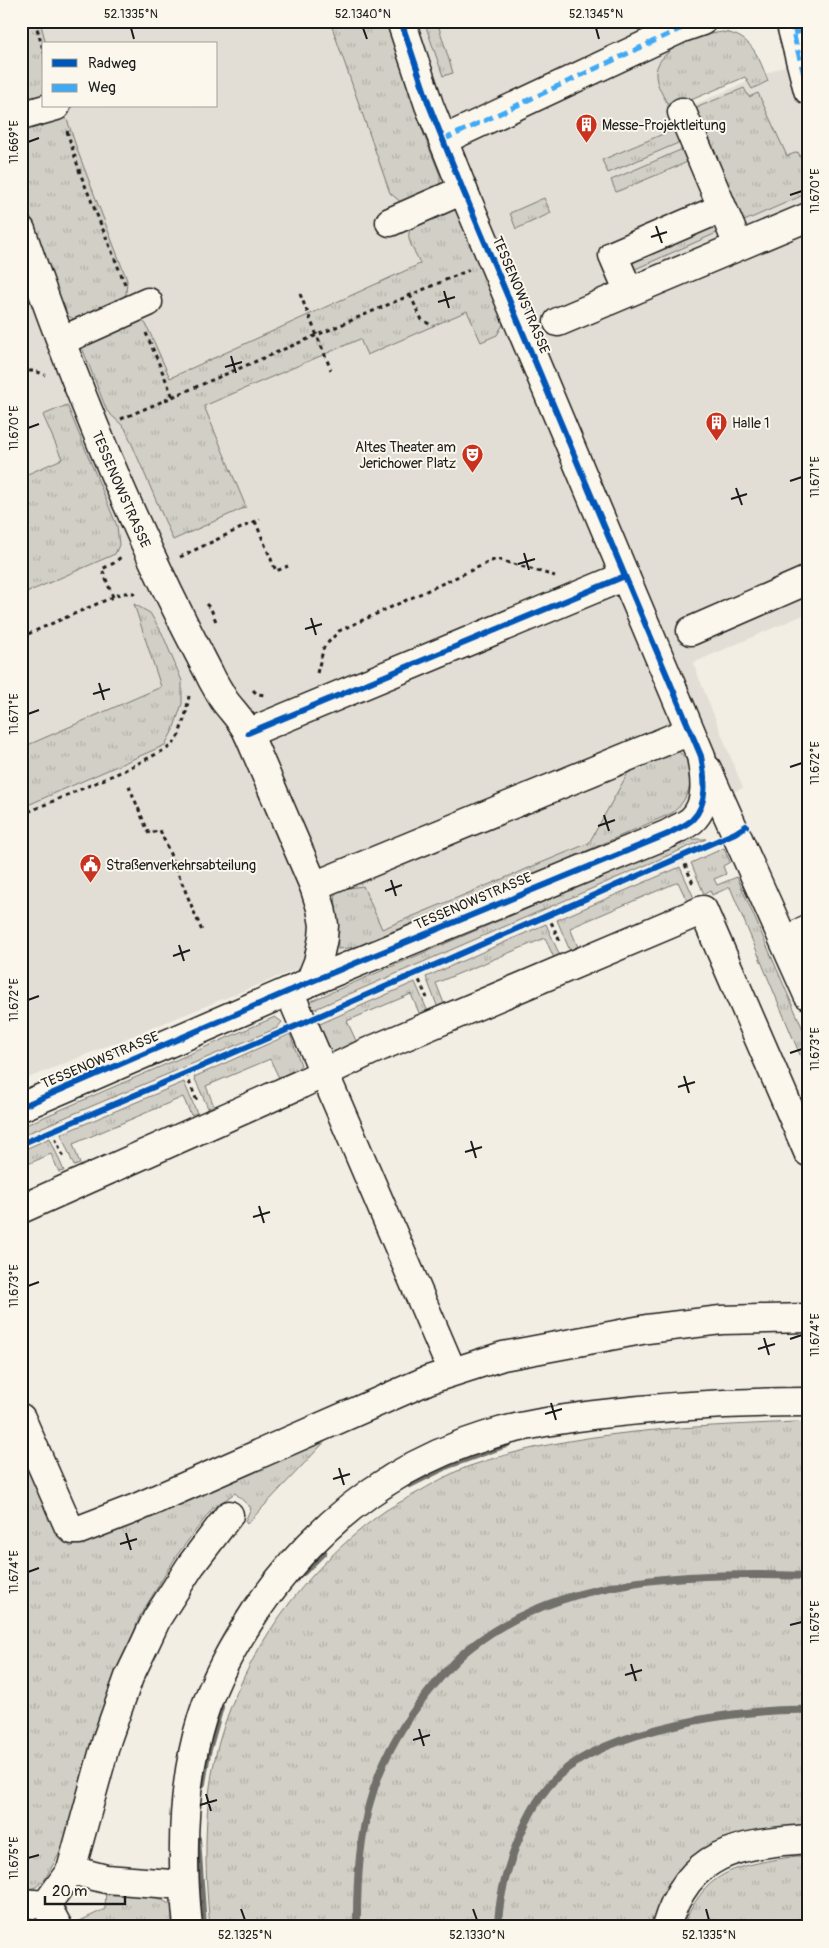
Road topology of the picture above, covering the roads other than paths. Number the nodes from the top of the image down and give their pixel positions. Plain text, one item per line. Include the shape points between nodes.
1 (401, 21) edge
2 (702, 21) edge
3 (797, 28) edge
4 (808, 90) edge
5 (682, 112) dead end
6 (60, 115) edge
7 (21, 116) edge
8 (443, 140) junction
9 (463, 190) junction
10 (722, 208) junction
11 (808, 217) edge
12 (390, 222) dead end
13 (21, 230) edge
14 (738, 245) junction
15 (628, 292) junction
16 (141, 305) road end
17 (558, 322) dead end
18 (61, 341) junction
19 (625, 576) junction
20 (808, 580) edge
21 (692, 631) dead end
22 (690, 731) junction
23 (248, 733) junction
24 (701, 756) junction
25 (314, 886) junction
26 (796, 935) edge
27 (300, 987) junction
28 (808, 995) edge
29 (325, 1073) junction
30 (21, 1107) edge
31 (808, 1152) edge
32 (21, 1209) edge
33 (808, 1318) edge
34 (452, 1371) junction
35 (808, 1402) edge
36 (21, 1418) edge
37 (229, 1516) dead end
38 (808, 1839) edge
39 (71, 1870) junction
40 (184, 1885) junction
41 (42, 1911) edge
42 (188, 1927) edge
43 (666, 1927) edge

1 - 8 street, TESSENOWSTRASSE
2 - 8 street
3 - 4 street
5 - 10 street
6 - 7 street
8 - 9 street, TESSENOWSTRASSE
9 - 12 street
9 - 19 street, TESSENOWSTRASSE
10 - 14 street
10 - 15 street via 612,255
11 - 14 street
13 - 18 street, TESSENOWSTRASSE
14 - 15 street
15 - 17 street
16 - 18 street
18 - 23 street, TESSENOWSTRASSE via 156,568 209,674
19 - 22 street, TESSENOWSTRASSE
19 - 23 street
20 - 21 street
22 - 24 street, TESSENOWSTRASSE
22 - 25 street
23 - 25 street, TESSENOWSTRASSE
24 - 26 street
24 - 27 street, TESSENOWSTRASSE via 703,801 697,814 684,825
25 - 27 street, TESSENOWSTRASSE via 324,931 319,956
26 - 28 street
27 - 29 street
27 - 30 street, TESSENOWSTRASSE
29 - 31 street via 703,910
29 - 32 street
29 - 34 street
33 - 34 street via 721,1320 647,1329 503,1356
34 - 36 street via 79,1530 68,1525
35 - 40 street via 742,1402 654,1408 512,1428 461,1444 425,1461 378,1487 346,1511 302,1552 268,1594 223,1664 194,1747 184,1842
37 - 39 street via 191,1565 157,1618 129,1677 107,1739
38 - 43 street via 738,1849 700,1867 682,1889
39 - 40 street via 106,1879
39 - 41 street
40 - 42 street

